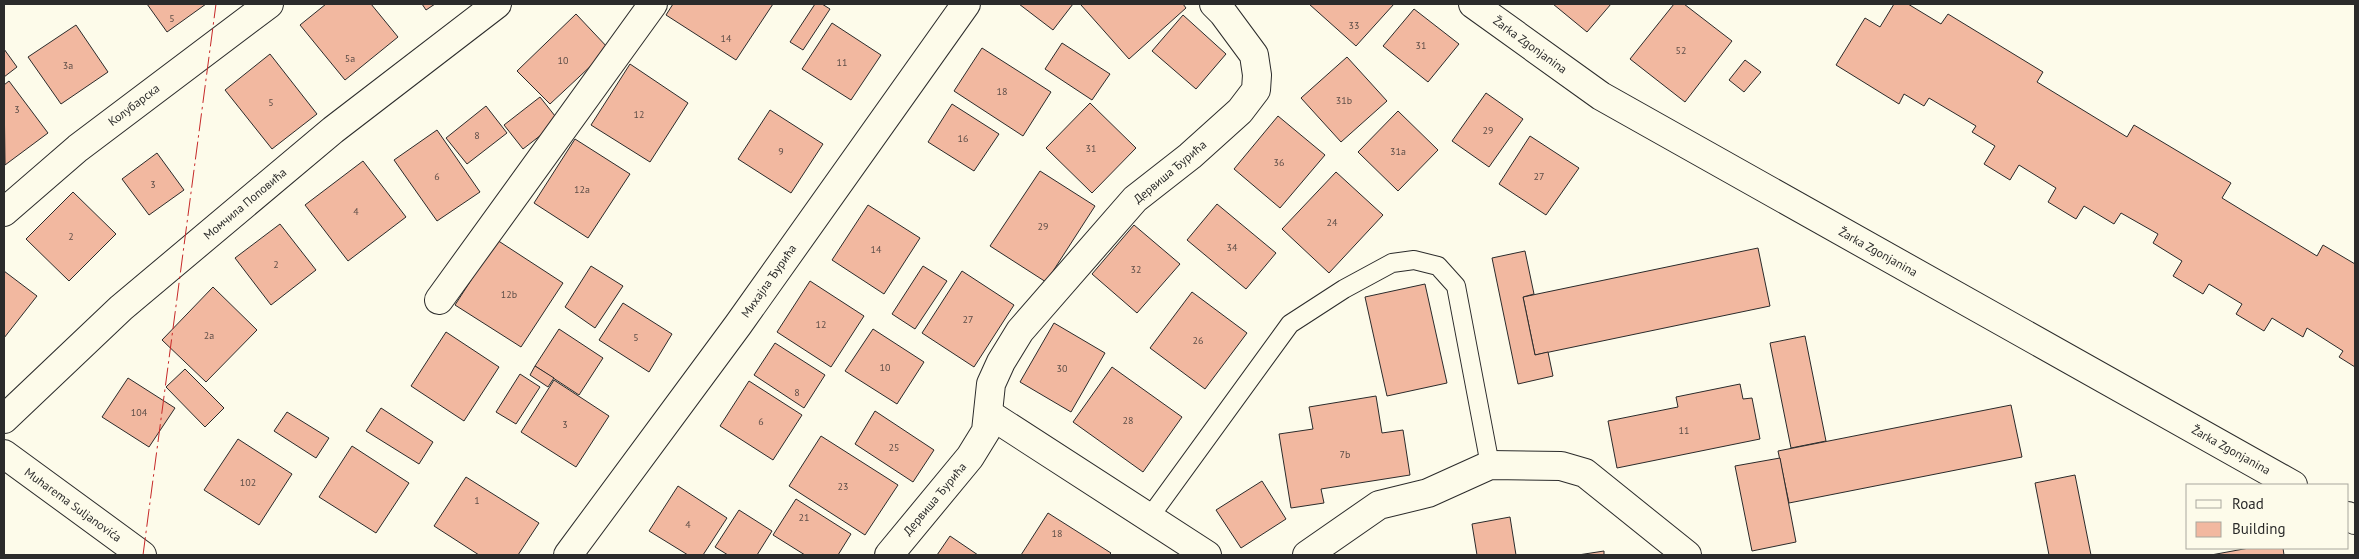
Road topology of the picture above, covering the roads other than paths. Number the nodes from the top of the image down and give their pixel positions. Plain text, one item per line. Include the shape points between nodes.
1 (269, 4) edge
2 (497, 4) edge
3 (653, 4) edge
4 (966, 4) edge
5 (1214, 4) edge
6 (1473, 4) edge
7 (4, 212) edge
8 (439, 300) dead end
9 (989, 414) junction
10 (4, 419) edge
11 (4, 454) edge
12 (1490, 465) junction
13 (2291, 484) edge
14 (1149, 518) junction
15 (142, 555) edge
16 (568, 555) edge
17 (889, 555) edge
18 (1207, 555) edge
19 (1307, 555) edge
20 (1687, 555) edge

1 - 7 street, Колубарска via 78,148
2 - 10 street, Момчила Поповића via 333,130 121,308
3 - 8 street
4 - 16 street, Михајла Ђурића via 738,325
5 - 9 street, Дервиша Ђурића via 1254,55 1256,90 1240,111 1135,199 1020,331 1000,362 991,384
6 - 13 street, Žarka Zgonjanina via 1601,96
9 - 14 street
9 - 17 street, Дервиша Ђурића via 986,431 970,457
11 - 15 street, Muharema Suljanovića
12 - 14 lane via 1456,286 1438,266 1414,260 1392,263 1290,324
12 - 19 street via 1428,493 1379,506
12 - 20 street via 1561,466 1585,473
14 - 18 street

